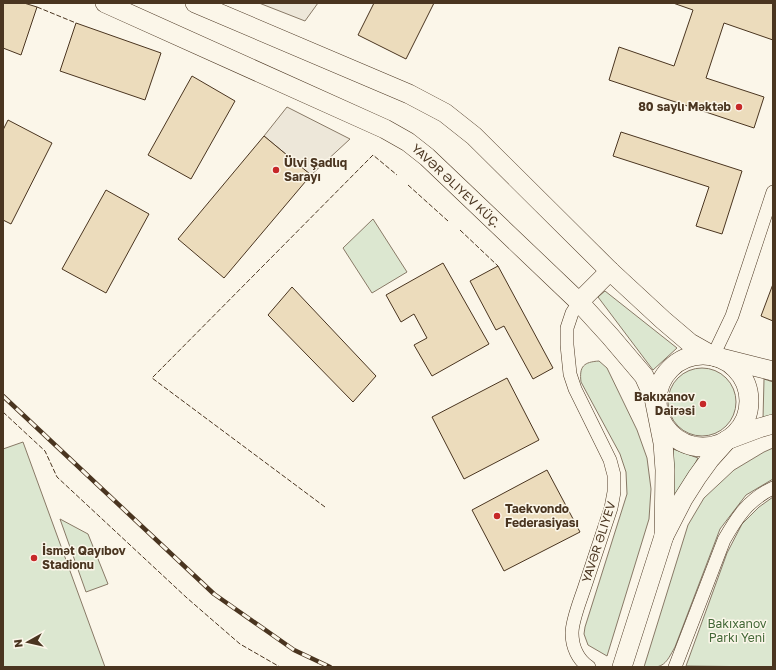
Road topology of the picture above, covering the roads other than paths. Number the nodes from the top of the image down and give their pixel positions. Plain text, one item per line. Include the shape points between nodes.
1 (105, 3) edge
2 (195, 3) edge
3 (773, 192) edge
4 (610, 270) junction
5 (579, 302) junction
6 (713, 356) junction
7 (773, 371) edge
8 (657, 410) junction
9 (773, 424) edge
10 (727, 440) junction
11 (773, 488) edge
12 (664, 536) junction
13 (589, 667) edge
14 (622, 667) edge
15 (676, 667) edge

1 - 5 main road, YAVƏR ƏLIYEV KÜÇ. via 385,129 408,142 427,156
2 - 4 main road via 409,94 446,113 474,136
3 - 6 street via 732,316
4 - 5 main road
4 - 6 main road via 685,338
5 - 8 main road, YAVƏR ƏLIYEV KÜÇ. via 644,376
5 - 13 street, YAVƏR ƏLIYEV via 567,328 570,374 610,460 614,475 611,508 578,606 572,632 577,654
6 - 7 main road
6 - 8 main road via 690,357 671,368 659,387
6 - 10 main road via 736,370 744,381 748,394 745,420 738,432
8 - 10 main road via 662,424 672,436 684,444 714,446
8 - 12 main road via 665,470
9 - 10 main road
10 - 12 main road via 697,476
11 - 15 street via 749,504 734,522 724,540
12 - 14 main road

